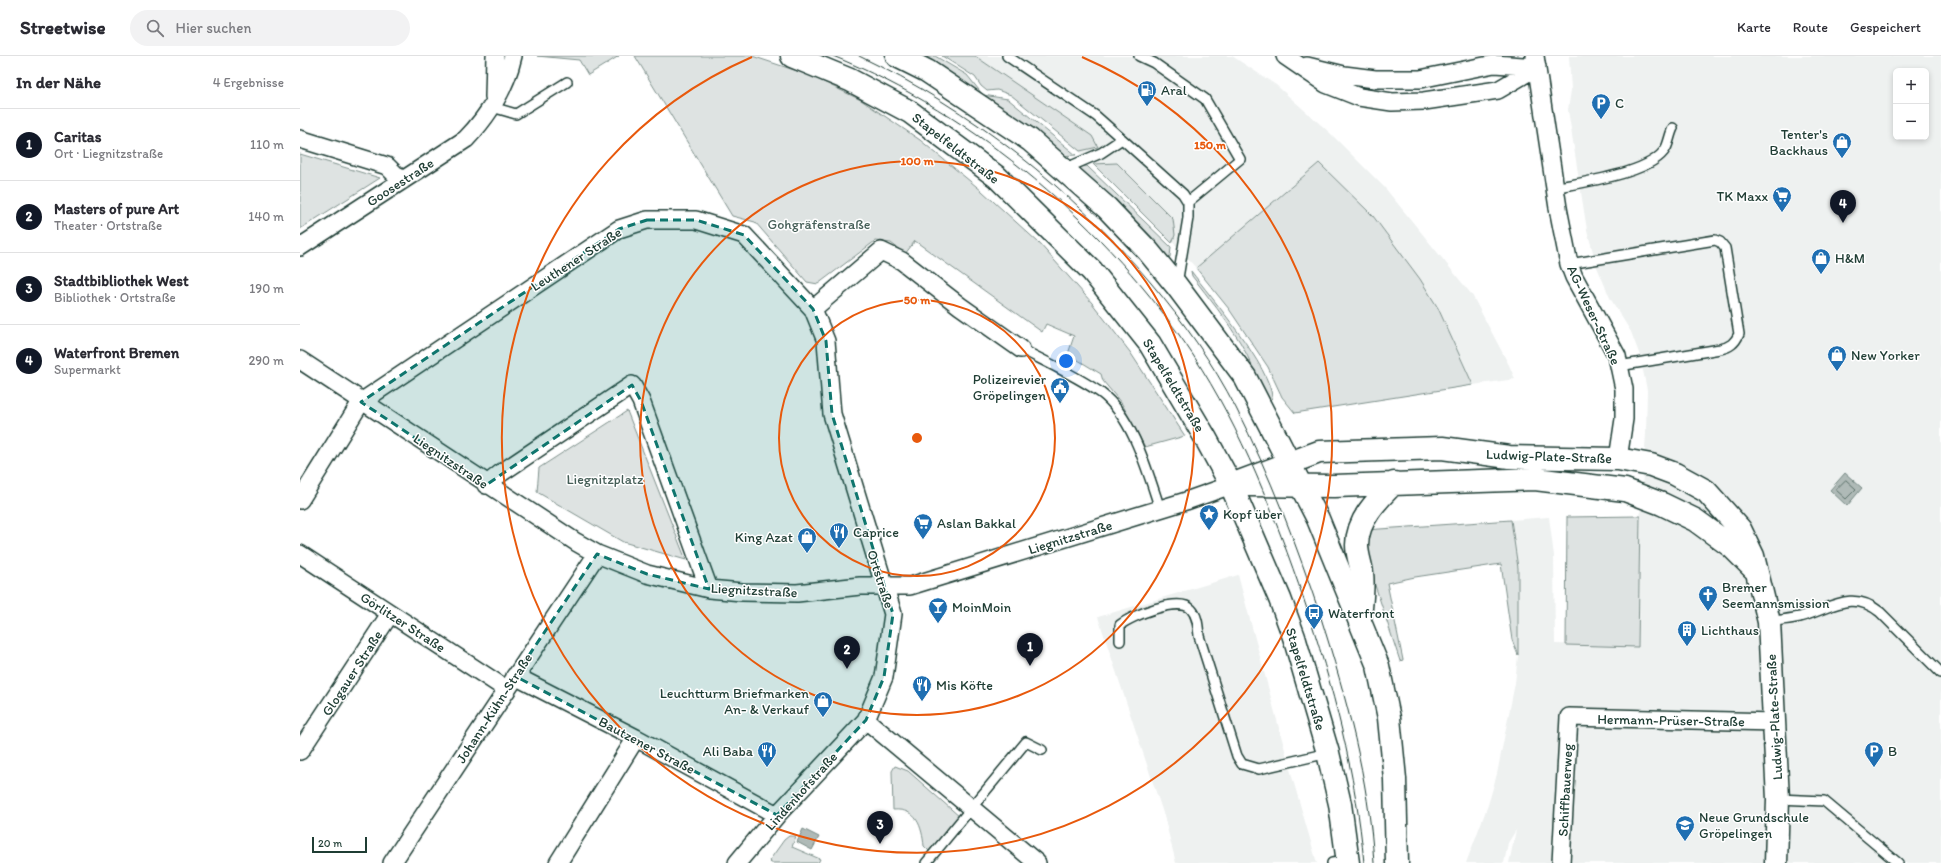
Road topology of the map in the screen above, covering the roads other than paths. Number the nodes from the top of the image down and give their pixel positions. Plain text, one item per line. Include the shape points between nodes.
1 (495, 56) edge
2 (513, 56) edge
3 (792, 56) edge
4 (898, 56) edge
5 (1007, 56) edge
6 (1139, 56) edge
7 (1292, 60) edge
8 (1536, 62) edge
9 (567, 82) dead end
10 (493, 104) junction
11 (1672, 128) dead end
12 (300, 139) edge
13 (1122, 139) junction
14 (1064, 169) junction
15 (402, 181) junction
16 (1554, 188) junction
17 (1188, 202) junction
18 (300, 247) edge
19 (1569, 264) junction
20 (1176, 285) junction
21 (813, 309) junction
22 (1021, 349) joint
23 (300, 360) edge
24 (1619, 366) junction
25 (361, 402) junction
26 (1618, 459) junction
27 (1289, 463) junction
28 (1394, 483) junction
29 (486, 485) junction
30 (1231, 485) junction
31 (1302, 486) junction
32 (1624, 490) junction
33 (300, 500) edge
34 (1160, 509) junction
35 (300, 554) edge
36 (597, 554) junction
37 (1758, 572) junction
38 (884, 586) junction
39 (709, 589) junction
40 (390, 614) junction
41 (1360, 619) junction
42 (1769, 622) junction
43 (1120, 640) dead end
44 (1941, 673) edge
45 (511, 682) junction
46 (1569, 717) joint
47 (866, 720) junction
48 (1774, 722) junction
49 (636, 738) junction
50 (1042, 750) dead end
51 (300, 751) edge
52 (1328, 752) junction
53 (1237, 756) junction
54 (1228, 759) dead end
55 (1778, 799) junction
56 (972, 809) junction
57 (778, 815) junction
58 (1343, 862) edge
59 (392, 863) edge
60 (558, 863) edge
61 (737, 863) edge
62 (926, 863) edge
63 (1037, 863) edge
64 (1397, 863) edge
65 (1561, 863) edge
66 (1776, 863) edge
67 (1898, 863) edge

1 - 10 street
2 - 10 street, Goosestraße via 510,70
3 - 30 main road, Stapelfeldtstraße via 850,80 910,112 997,177 1092,271 1150,344
4 - 14 main road via 927,70 1030,140
5 - 13 lane via 1096,116
6 - 17 lane via 1154,63 1205,98 1240,160
7 - 8 street via 1344,74 1375,78 1420,78 1494,64
7 - 8 street via 1326,84 1359,97 1392,102 1424,101 1498,90
8 - 16 street, AG-Weser-Straße
9 - 10 lane via 516,114
10 - 15 street, Goosestraße via 466,139
11 - 16 lane via 1665,149 1651,162 1638,169
12 - 15 street via 387,166
13 - 14 lane via 1101,153
13 - 17 lane via 1183,194
14 - 20 main road via 1107,208
15 - 18 street, Goosestraße
16 - 19 street, AG-Weser-Straße
17 - 20 lane via 1183,256
19 - 24 street, AG-Weser-Straße via 1617,356
19 - 24 lane via 1715,240 1724,248 1739,334 1736,341 1728,348
20 - 27 main road via 1245,377
21 - 22 street via 881,252 902,261
21 - 25 street, Leuthener Straße via 744,236 696,220 647,220 619,229
21 - 38 street, Ortstraße via 826,341 832,414
22 - 34 lane via 1102,394 1117,411 1142,455
23 - 25 street, Liegnitzstraße
24 - 26 street, AG-Weser-Straße via 1624,389 1624,419
25 - 29 street, Liegnitzstraße
25 - 33 street
26 - 27 main road, Ludwig-Plate-Straße via 1509,457 1442,448 1319,452
26 - 32 main road, AG-Weser-Straße via 1616,470
26 - 37 main road, Ludwig-Plate-Straße via 1651,465 1675,474 1706,491 1740,529
27 - 30 main road, Ludwig-Plate-Straße
27 - 31 main road
28 - 31 main road, Ludwig-Plate-Straße
28 - 32 main road, Ludwig-Plate-Straße via 1535,479
28 - 41 main road via 1377,500 1362,522 1358,533 1357,546 1362,573
29 - 36 street, Liegnitzstraße
29 - 39 street via 632,385 641,401
30 - 31 main road, Ludwig-Plate-Straße
30 - 34 street, Liegnitzstraße
30 - 52 main road, Stapelfeldtstraße via 1294,637
31 - 41 main road
32 - 37 main road, Ludwig-Plate-Straße via 1695,520 1732,547
34 - 38 street, Liegnitzstraße via 910,586
35 - 40 street, Görlitzer Straße
36 - 39 street, Liegnitzstraße via 647,574
36 - 45 street, Johann-Kühn-Straße
37 - 42 main road, Ludwig-Plate-Straße
38 - 39 street, Liegnitzstraße via 797,593
38 - 47 street, Ortstraße via 893,614 884,676
40 - 45 street, Görlitzer Straße
40 - 51 street, Glogauer Straße
41 - 64 main road via 1378,666 1389,718 1395,779
42 - 44 lane via 1858,600 1870,604 1880,612
42 - 48 main road, Ludwig-Plate-Straße
43 - 53 lane via 1120,625 1127,619 1166,606 1180,605 1190,608 1196,616 1199,636
45 - 49 street, Bautzener Straße
45 - 59 street, Johann-Kühn-Straße
46 - 48 street, Hermann-Prüser-Straße
46 - 65 street, Schiffbauerweg
47 - 56 street
47 - 57 street, Lindenhofstraße
48 - 55 main road, Ludwig-Plate-Straße
49 - 57 street, Bautzener Straße
49 - 60 street
50 - 56 lane via 1026,742
52 - 53 lane via 1259,768 1242,764
52 - 58 main road, Stapelfeldtstraße via 1340,804
53 - 54 lane
55 - 66 main road, Ludwig-Plate-Straße
55 - 67 lane via 1824,801
56 - 62 lane
56 - 63 street
57 - 61 street, Lindenhofstraße

